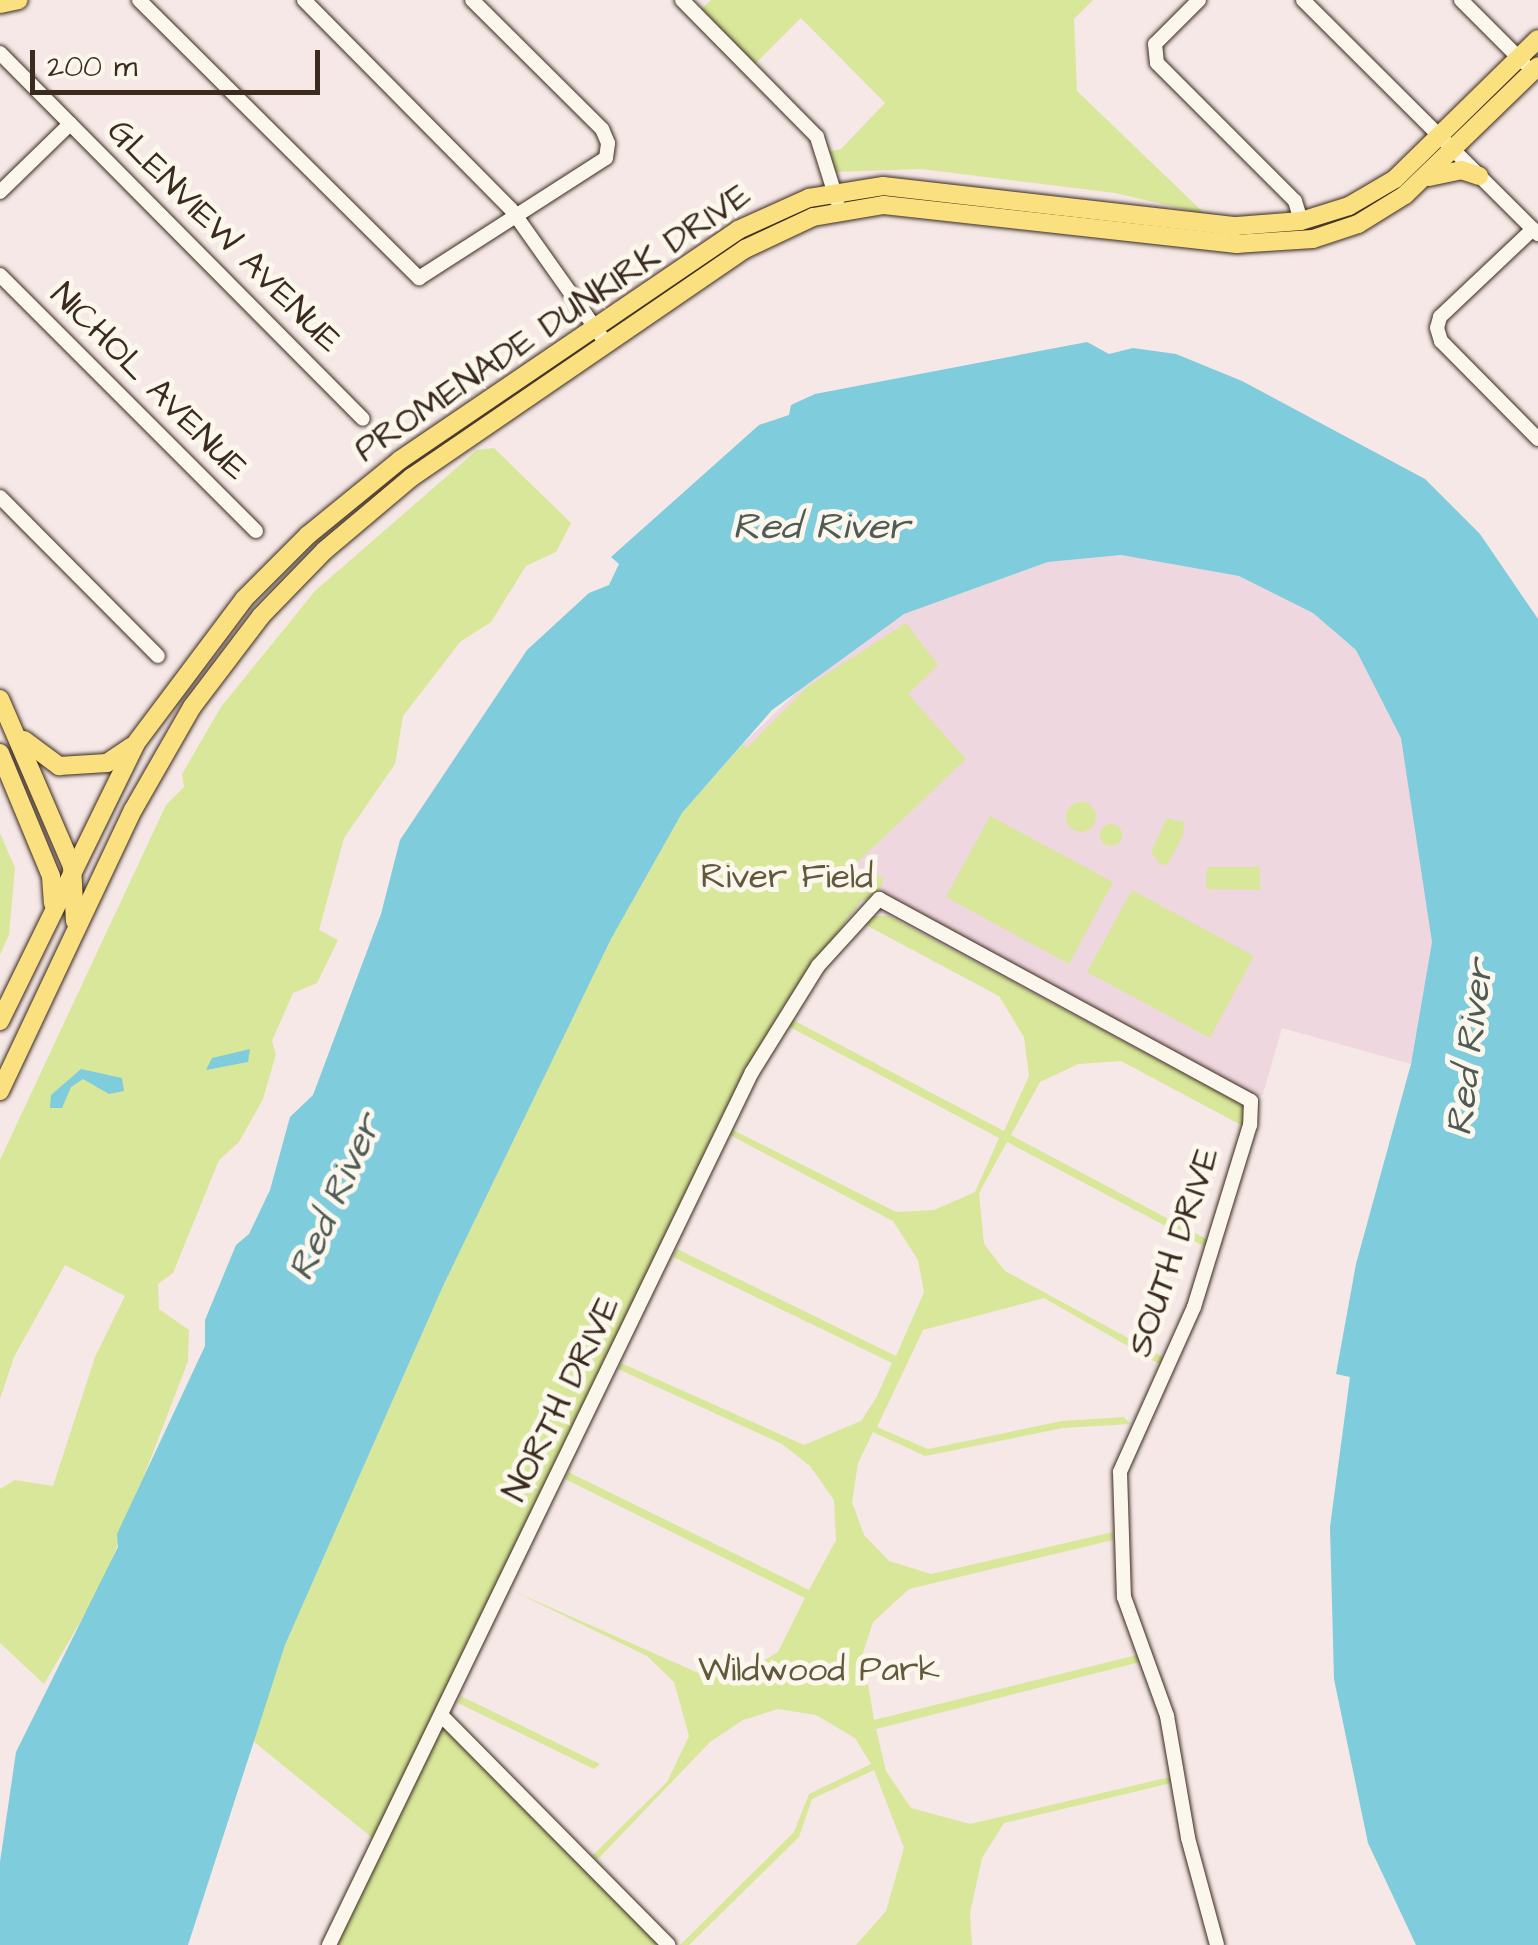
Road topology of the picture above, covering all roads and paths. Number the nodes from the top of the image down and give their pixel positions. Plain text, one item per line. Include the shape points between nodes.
1 (19, 0) edge
2 (139, 0) edge
3 (304, 0) edge
4 (472, 0) edge
5 (682, 0) edge
6 (1198, 0) edge
7 (1303, 0) edge
8 (1461, 0) edge
9 (0, 4) edge
10 (1538, 39) edge
11 (0, 53) edge
12 (1532, 68) edge
13 (70, 124) junction
14 (1447, 144) junction
15 (1479, 176) junction
16 (1419, 182) junction
17 (0, 192) edge
18 (838, 200) junction
19 (516, 216) junction
20 (1301, 221) junction
21 (1535, 231) edge
22 (0, 275) edge
23 (593, 326) junction
24 (604, 342) junction
25 (363, 418) dead end
26 (1538, 439) edge
27 (0, 496) edge
28 (256, 532) dead end
29 (303, 540) junction
30 (317, 558) junction
31 (158, 656) dead end
32 (0, 699) edge
33 (13, 723) junction
34 (136, 742) junction
35 (0, 754) edge
36 (72, 866) junction
37 (879, 899) joint
38 (53, 909) junction
39 (74, 936) junction
40 (0, 1022) edge
41 (0, 1090) edge
42 (442, 1716) junction
43 (329, 1945) edge
44 (668, 1945) edge
45 (1218, 1945) edge

1 - 9 main road
2 - 19 street via 419,278
3 - 19 street
4 - 19 street via 602,129 608,144 606,158
5 - 18 street via 817,137
6 - 20 street via 1155,44 1157,63 1295,201
7 - 14 street
8 - 12 street
10 - 12 main road, PROMENADE DUNKIRK DRIVE
11 - 13 street, GLENVIEW AVENUE
12 - 14 main road, PROMENADE DUNKIRK DRIVE
13 - 17 street
13 - 25 street, GLENVIEW AVENUE
14 - 15 street
14 - 16 main road, PROMENADE DUNKIRK DRIVE
14 - 20 main road, PROMENADE DUNKIRK DRIVE via 1349,206
15 - 16 main road via 1461,170
15 - 21 street
16 - 18 main road, PROMENADE DUNKIRK DRIVE via 1358,224 1272,245
18 - 20 main road, PROMENADE DUNKIRK DRIVE via 920,188 1236,226
18 - 23 main road, PROMENADE DUNKIRK DRIVE via 738,230
18 - 24 main road, PROMENADE DUNKIRK DRIVE via 761,240
19 - 23 street
21 - 26 street via 1440,316 1436,328
22 - 28 street, NICHOL AVENUE
23 - 24 street
23 - 29 main road, PROMENADE DUNKIRK DRIVE via 400,460
24 - 30 main road, PROMENADE DUNKIRK DRIVE via 412,477
27 - 31 street
29 - 30 main road
29 - 34 main road, PROMENADE DUNKIRK DRIVE via 233,612
30 - 39 main road, PROMENADE DUNKIRK DRIVE via 261,616 192,708 133,810
32 - 33 main road
33 - 34 main road via 32,752 59,766 107,763
33 - 36 main road
34 - 36 main road, PROMENADE DUNKIRK DRIVE
35 - 38 main road via 51,876
36 - 38 main road, PROMENADE DUNKIRK DRIVE
36 - 39 main road via 79,894
37 - 42 street, NORTH DRIVE via 818,966 752,1072
37 - 45 street, SOUTH DRIVE via 1251,1101 1194,1307 1120,1472 1124,1597 1168,1716 1188,1838
38 - 40 main road, PROMENADE DUNKIRK DRIVE
39 - 41 main road, PROMENADE DUNKIRK DRIVE
42 - 43 street, NORTH DRIVE
42 - 44 street

